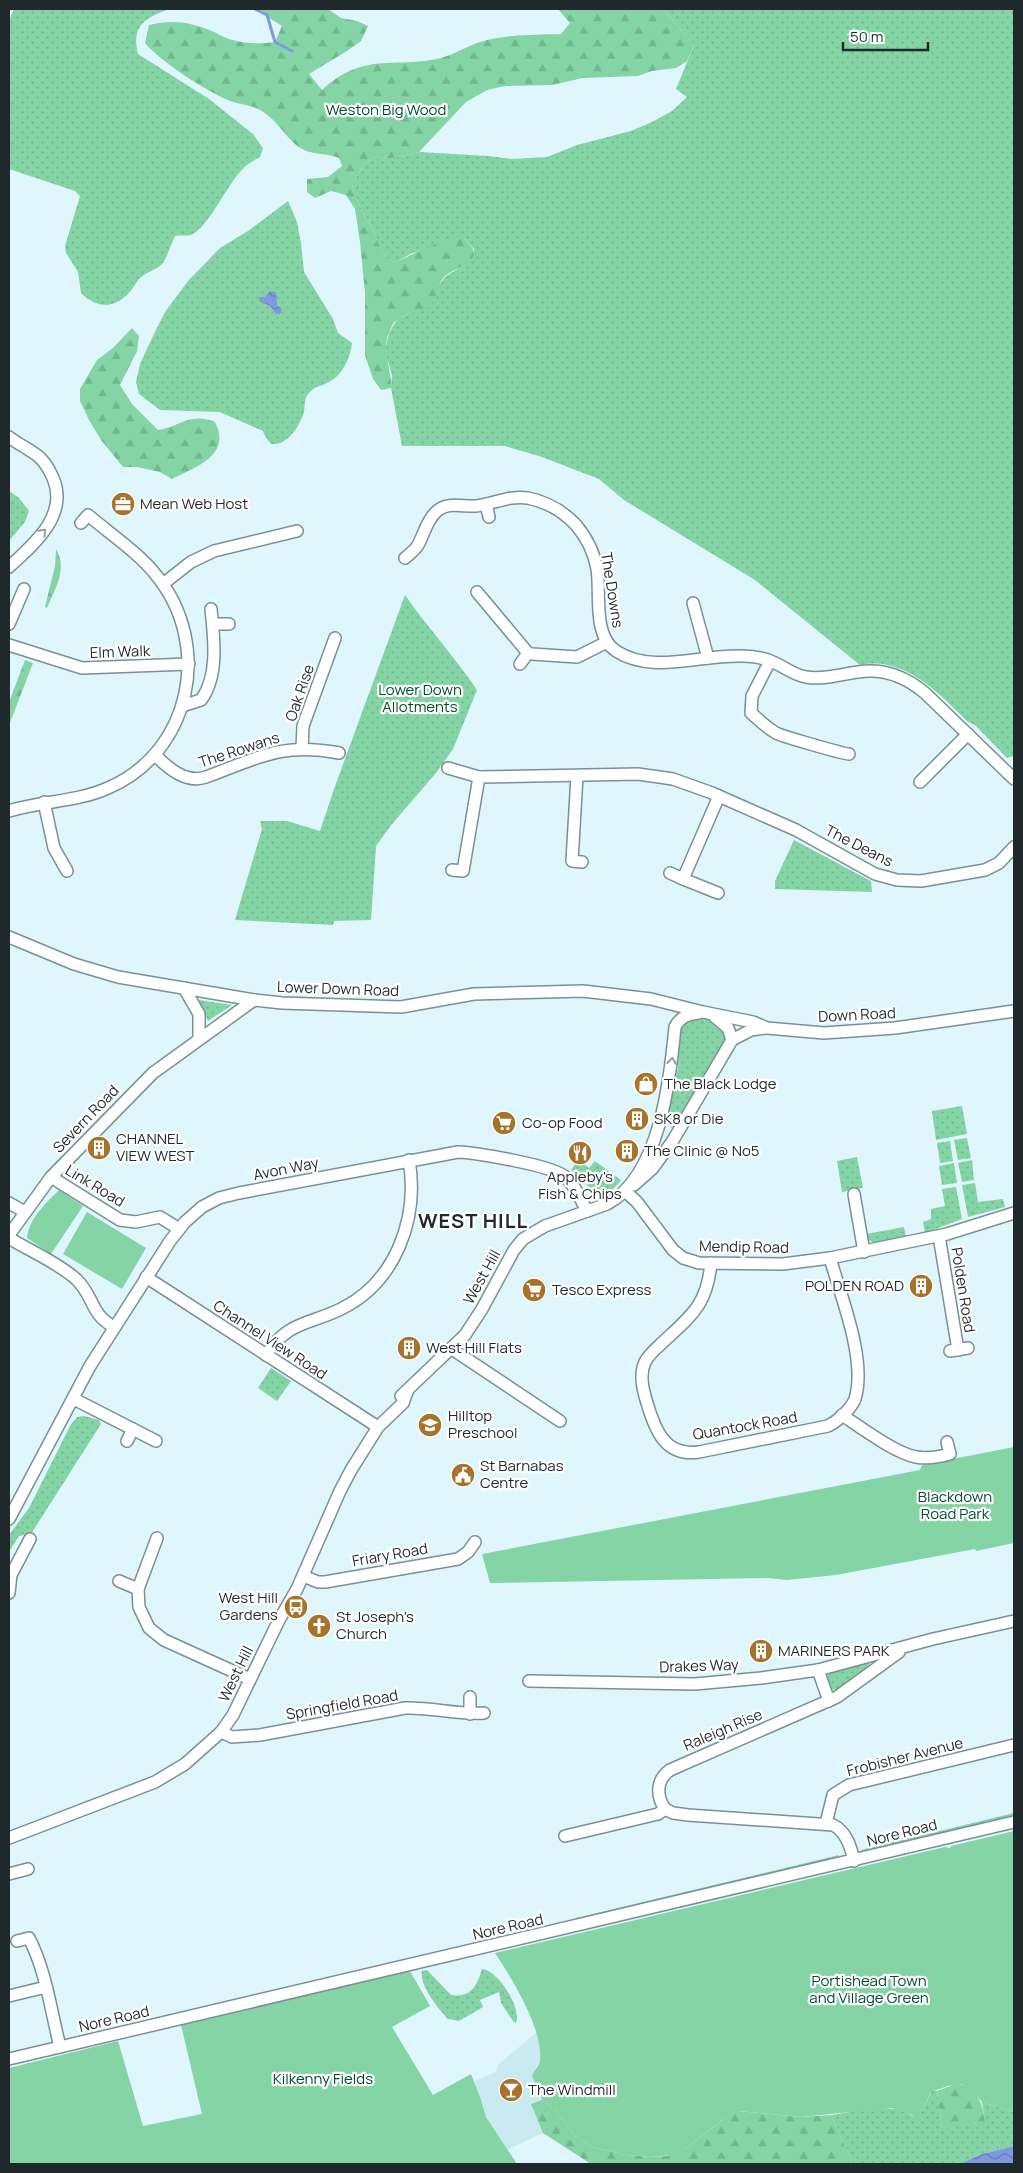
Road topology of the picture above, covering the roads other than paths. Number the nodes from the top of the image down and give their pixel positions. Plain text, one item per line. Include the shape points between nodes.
1 (9, 437) edge
2 (486, 504) junction
3 (489, 517) dead end
4 (81, 523) dead end
5 (290, 537) dead end
6 (411, 556) dead end
7 (9, 567) edge
8 (163, 584) junction
9 (24, 589) dead end
10 (483, 594) dead end
11 (698, 607) dead end
12 (211, 609) dead end
13 (9, 624) edge
14 (213, 624) junction
15 (230, 624) dead end
16 (608, 642) junction
17 (330, 643) dead end
18 (9, 645) edge
19 (528, 653) junction
20 (708, 658) junction
21 (770, 661) junction
22 (189, 664) junction
23 (520, 664) dead end
24 (182, 706) junction
25 (968, 734) junction
26 (302, 748) junction
27 (339, 753) dead end
28 (154, 755) junction
29 (843, 757) dead end
30 (448, 768) dead end
31 (577, 776) junction
32 (479, 777) junction
33 (1014, 779) edge
34 (920, 782) dead end
35 (719, 796) junction
36 (44, 802) junction
37 (9, 810) edge
38 (1014, 847) edge
39 (572, 861) dead end
40 (61, 865) dead end
41 (463, 871) dead end
42 (670, 873) dead end
43 (683, 879) junction
44 (718, 892) dead end
45 (9, 937) edge
46 (184, 988) junction
47 (650, 998) junction
48 (254, 1000) junction
49 (1014, 1011) edge
50 (706, 1013) junction
51 (675, 1027) junction
52 (767, 1028) junction
53 (199, 1038) junction
54 (732, 1040) junction
55 (656, 1133) junction
56 (672, 1142) junction
57 (408, 1160) junction
58 (51, 1177) junction
59 (626, 1190) junction
60 (854, 1194) dead end
61 (9, 1203) edge
62 (587, 1211) junction
63 (25, 1212) junction
64 (1014, 1213) edge
65 (179, 1229) junction
66 (939, 1236) junction
67 (9, 1237) edge
68 (864, 1252) junction
69 (830, 1258) junction
70 (712, 1263) junction
71 (146, 1278) junction
72 (114, 1327) junction
73 (452, 1349) junction
74 (958, 1350) dead end
75 (266, 1355) junction
76 (74, 1399) junction
77 (842, 1415) junction
78 (560, 1421) dead end
79 (378, 1427) junction
80 (133, 1429) junction
81 (126, 1441) dead end
82 (156, 1441) dead end
83 (947, 1442) dead end
84 (9, 1519) edge
85 (157, 1538) dead end
86 (30, 1539) dead end
87 (475, 1542) dead end
88 (10, 1574) edge
89 (303, 1576) junction
90 (119, 1581) dead end
91 (138, 1589) junction
92 (9, 1593) edge
93 (1014, 1621) edge
94 (912, 1644) junction
95 (818, 1670) junction
96 (250, 1679) junction
97 (529, 1681) dead end
98 (470, 1697) dead end
99 (829, 1701) junction
100 (484, 1713) dead end
101 (470, 1714) junction
102 (221, 1732) junction
103 (1014, 1745) edge
104 (665, 1809) junction
105 (1014, 1822) edge
106 (826, 1823) junction
107 (565, 1836) dead end
108 (9, 1838) edge
109 (854, 1861) junction
110 (28, 1869) dead end
111 (9, 1874) edge
112 (16, 1941) dead end
113 (46, 1987) junction
114 (9, 1996) edge
115 (60, 2047) junction
116 (9, 2060) edge

7 -> 1 street via 49,526 56,511 58,491 51,473 39,457
2 - 3 street
2 - 6 street, The Downs via 440,508
2 - 16 street, The Downs via 502,498 526,498 550,506 574,522 594,557 601,625
4 - 8 street via 88,515
5 - 8 street via 214,551 191,562
8 - 22 street via 181,618
9 - 13 street
10 - 19 street
11 - 20 street
12 - 14 street
14 - 15 street
14 - 24 street via 212,671 204,696 197,702
16 - 19 street, The Downs via 577,657
16 - 20 street, The Downs via 621,654 643,660 674,662
17 - 26 street, Oak Rise via 303,726
18 - 22 street, Elm Walk via 55,654 82,668
19 - 23 street
20 - 21 street, The Downs via 741,656
21 - 25 street, The Downs via 806,677 826,678 864,671 896,676 925,693
21 - 29 street via 753,693 748,707 751,713 777,734 820,745
22 - 24 street
24 - 28 street via 168,736
25 - 33 street, The Downs
25 - 34 street
26 - 27 street, The Rowans
26 - 28 street, The Rowans via 265,755 197,779 175,772
28 - 36 street via 110,788 78,798
30 - 32 street, The Deans
31 - 32 street, The Deans
31 - 35 street, The Deans via 654,776 686,783
31 - 39 street
32 - 41 street
35 - 38 street, The Deans via 796,830 875,874 893,880 921,881 984,870 999,863
35 - 43 street
36 - 37 street
36 - 40 street
42 - 43 street
43 - 44 street
45 - 46 street, Lower Down Road via 92,970
46 - 48 street, Lower Down Road
46 - 53 street via 199,1014
47 - 48 street, Lower Down Road via 560,990 474,994 389,1007
47 - 50 street, Lower Down Road
47 - 51 street via 666,1006
48 - 53 street, Severn Road
49 - 52 street, Down Road via 864,1031 824,1033
50 - 51 street via 687,1015
50 - 52 street, Down Road
50 - 54 street via 726,1025
55 -> 51 street, West Hill via 668,1093
52 - 54 street via 751,1030
53 - 58 street, Severn Road via 153,1073
54 - 56 street, West Hill
55 - 56 street
55 - 59 street, West Hill
56 - 59 street, West Hill via 650,1171
57 - 62 street, Avon Way via 458,1152 544,1168 568,1180
57 - 65 street, Avon Way via 220,1198 202,1207
57 - 75 street via 413,1191 409,1221 401,1244 386,1269 351,1303 285,1332
58 - 63 street, Severn Road
58 - 65 street, Link Road via 120,1220 136,1222 160,1217
59 - 62 street, West Hill via 616,1200
59 - 70 street, Mendip Road via 676,1253 691,1261
60 - 68 street
61 - 63 street
62 - 73 street, West Hill via 545,1226 523,1239 472,1326
63 - 67 street, Severn Road
64 - 66 street, Mendip Road
65 - 71 street, Avon Way
66 - 68 street, Mendip Road
66 - 74 street, Polden Road
67 - 72 street via 75,1278 99,1317
68 - 69 street, Mendip Road
69 - 70 street, Mendip Road via 790,1264
69 - 77 street, Quantock Road via 857,1363 854,1400
70 - 77 street, Quantock Road via 705,1296 649,1356 644,1366 642,1388 653,1426 662,1439 677,1449 696,1452 826,1427
71 - 72 street, Avon Way
71 - 75 street, Channel View Road
72 - 76 street, Avon Way
73 - 78 street
73 - 79 street, West Hill via 397,1399 389,1417
75 - 79 street, Channel View Road
76 - 80 street
76 - 84 street, Avon Way
77 - 83 street via 913,1456 930,1458 950,1454
79 - 89 street, West Hill via 340,1491
80 - 81 street
80 - 82 street
85 - 91 street
86 - 88 street
87 - 89 street, Friary Road via 458,1559 326,1582
88 - 92 street
89 - 96 street, West Hill
90 - 91 street
91 - 96 street via 139,1607 153,1633
93 - 94 street, Drakes Way
94 - 95 street, Drakes Way
94 - 99 street, Raleigh Rise
95 - 97 street, Drakes Way via 703,1684
95 - 99 street
96 - 102 street, West Hill
98 - 101 street
99 - 104 street, Raleigh Rise via 670,1770 658,1788
100 - 101 street, Springfield Road
101 - 102 street, Springfield Road via 405,1708 260,1735 232,1737
102 - 108 street, West Hill via 185,1764 155,1782
103 - 106 street, Frobisher Avenue via 852,1784 833,1794
104 - 106 street via 688,1815
104 - 107 street via 658,1814
105 - 109 street, Nore Road
106 - 109 street via 843,1832
109 - 115 street, Nore Road
110 - 111 street
112 - 113 street via 29,1938
113 - 114 street
113 - 115 street
115 - 116 street, Nore Road

